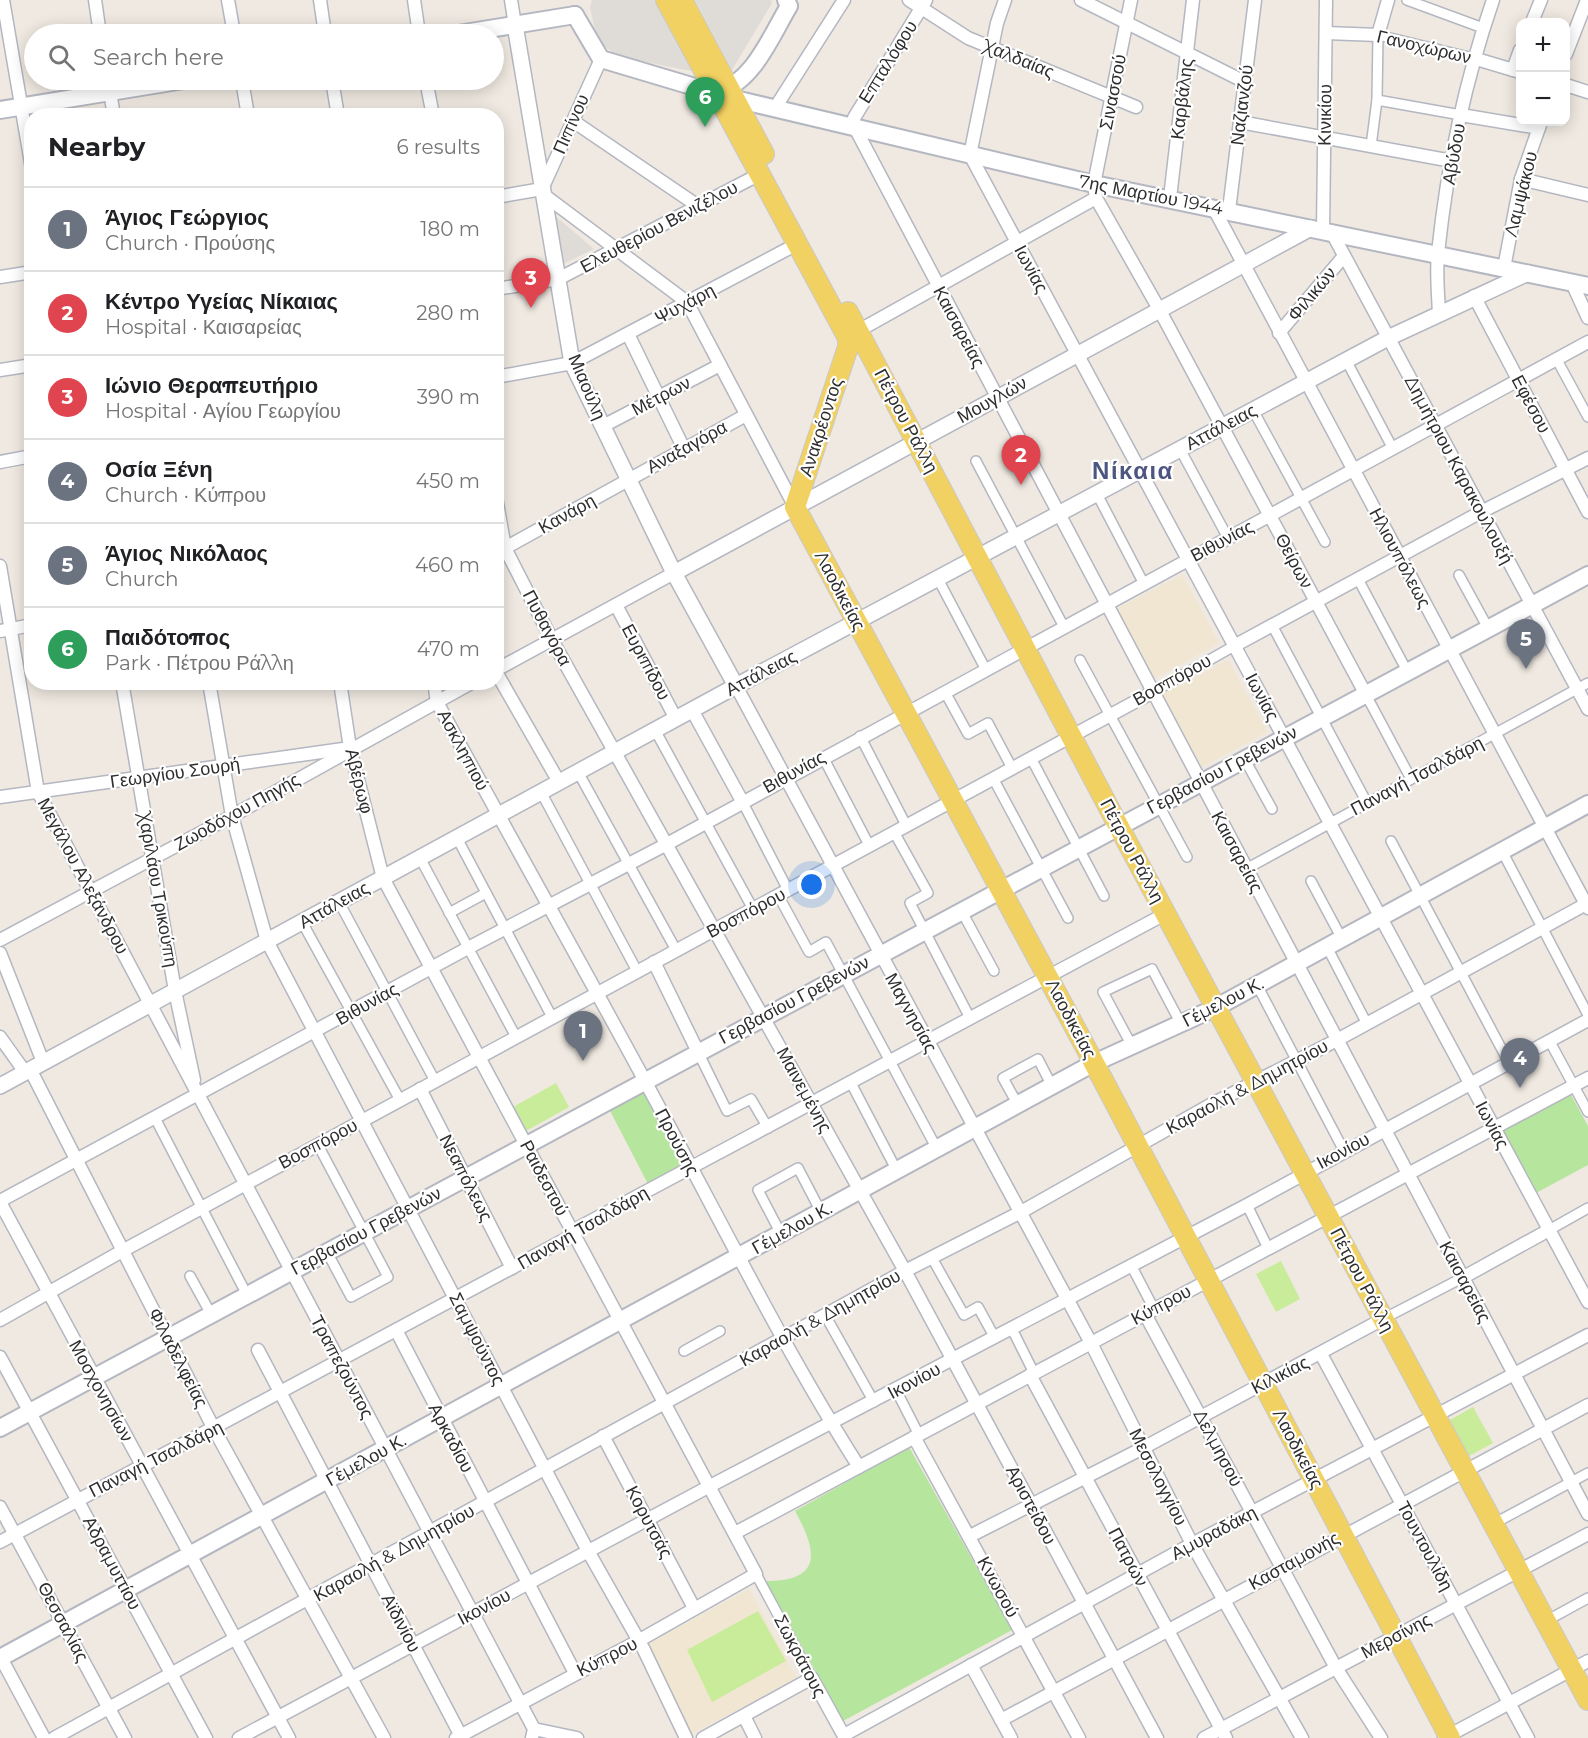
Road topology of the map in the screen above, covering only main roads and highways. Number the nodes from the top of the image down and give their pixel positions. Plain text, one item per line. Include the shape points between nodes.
1 (666, 0) edge
2 (682, 0) edge
3 (789, 2) edge
4 (578, 8) edge
5 (504, 27) edge
6 (91, 90) edge
7 (727, 93) junction
8 (773, 107) junction
9 (0, 110) edge
10 (755, 137) junction
11 (1580, 284) edge
12 (853, 339) junction
13 (795, 507) joint
14 (1588, 574) edge
15 (1588, 804) edge
16 (1118, 825) junction
17 (1000, 889) junction
18 (1215, 1008) junction
19 (1094, 1063) junction
20 (0, 1428) edge
21 (0, 1658) edge
22 (1580, 1666) edge
23 (1588, 1700) edge
24 (1448, 1737) edge

1 - 7 main road, Πέτρου Ράλλη
2 - 7 main road, Πέτρου Ράλλη
3 - 7 main road via 746,76
4 - 5 main road
4 - 7 main road, 7ης Μαρτίου 1944 via 601,59
6 - 9 main road
7 - 8 main road, 7ης Μαρτίου 1944
7 - 10 main road, Πέτρου Ράλλη
7 - 12 main road, Πέτρου Ράλλη via 760,174 846,335
8 - 10 main road via 759,115
8 - 11 main road, 7ης Μαρτίου 1944 via 970,155 1095,191 1170,198
10 - 12 main road, Πέτρου Ράλλη
12 - 13 main road, Ανακρέοντος
12 - 16 main road, Πέτρου Ράλλη via 916,441
13 - 17 main road, Λαοδικείας
14 - 16 main road, Γερβασίου Γρεβενών
15 - 18 main road, Γέμελου Κ.
16 - 17 main road, Γερβασίου Γρεβενών
16 - 18 main road, Πέτρου Ράλλη
17 - 19 main road, Λαοδικείας
17 - 20 main road, Γερβασίου Γρεβενών
18 - 19 main road, Γέμελου Κ.
18 - 22 main road, Πέτρου Ράλλη via 1545,1621
19 - 21 main road, Γέμελου Κ.
19 - 24 main road, Λαοδικείας
22 - 23 main road, Πέτρου Ράλλη

